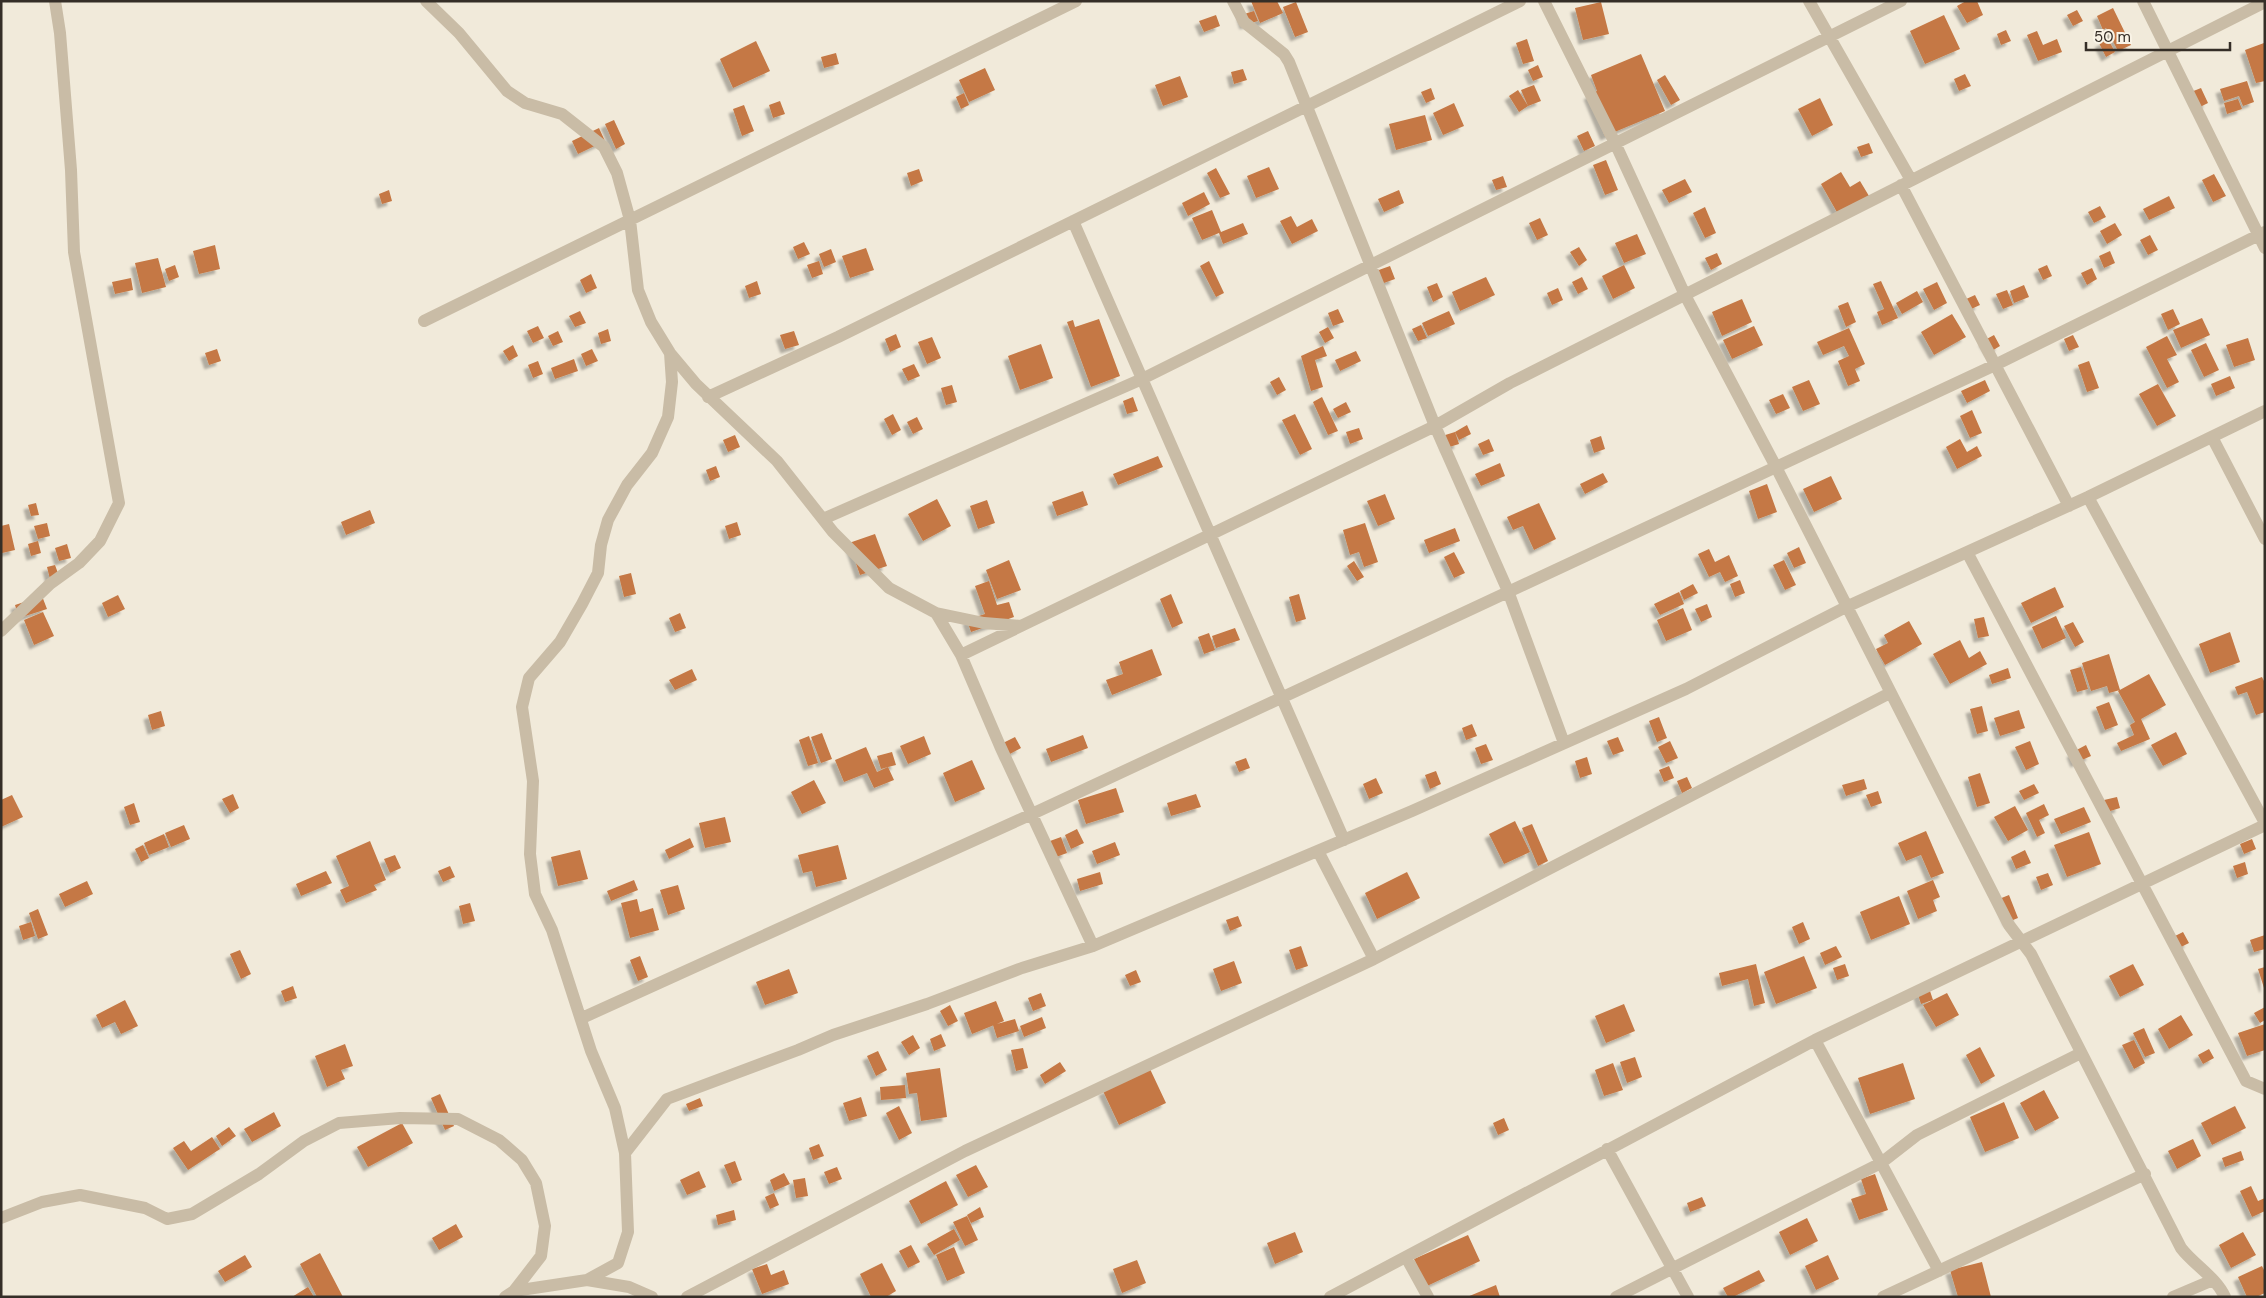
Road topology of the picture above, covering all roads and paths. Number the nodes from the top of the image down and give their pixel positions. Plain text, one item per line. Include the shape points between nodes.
1 (55, 1) edge
2 (426, 1) edge
3 (1076, 1) edge
4 (1233, 1) edge
5 (1520, 1) edge
6 (1544, 1) edge
7 (1809, 1) edge
8 (1901, 1) edge
9 (2143, 1) edge
10 (2265, 2) edge
11 (1828, 38) junction
12 (2168, 50) junction
13 (1305, 107) junction
14 (1616, 145) junction
15 (1906, 183) junction
16 (630, 220) junction
17 (1073, 221) junction
18 (2261, 233) edge
19 (2265, 248) edge
20 (1372, 265) junction
21 (1686, 295) junction
22 (424, 321) dead end
23 (670, 353) junction
24 (1995, 365) junction
25 (1142, 379) junction
26 (708, 397) junction
27 (2265, 411) edge
28 (1435, 426) junction
29 (2212, 437) junction
30 (1776, 467) junction
31 (2088, 497) junction
32 (2069, 506) junction
33 (823, 519) junction
34 (1210, 535) junction
35 (2265, 539) edge
36 (1967, 552) junction
37 (1508, 591) junction
38 (1846, 607) junction
39 (936, 613) junction
40 (1023, 626) junction
41 (1, 631) edge
42 (961, 655) junction
43 (1890, 693) junction
44 (1280, 697) junction
45 (1564, 743) junction
46 (1032, 814) junction
47 (2265, 824) edge
48 (1344, 840) junction
49 (1318, 851) junction
50 (2142, 884) junction
51 (2023, 940) junction
52 (1093, 946) junction
53 (1374, 958) junction
54 (582, 1018) junction
55 (1815, 1040) junction
56 (2081, 1053) junction
57 (2265, 1089) edge
58 (1607, 1149) junction
59 (626, 1153) junction
60 (1881, 1163) junction
61 (2145, 1174) junction
62 (1, 1218) edge
63 (1406, 1257) junction
64 (1673, 1270) junction
65 (1939, 1271) junction
66 (587, 1280) junction
67 (2213, 1280) junction
68 (510, 1294) edge
69 (652, 1297) edge
70 (687, 1297) edge
71 (1330, 1297) edge
72 (1428, 1297) edge
73 (1616, 1297) edge
74 (1688, 1297) edge
75 (1884, 1297) edge
76 (2173, 1297) edge
77 (2224, 1297) edge

1 - 41 street via 71,170 74,252 119,503 100,541
2 - 16 street via 460,33 507,91 525,103 562,114 604,147 618,173
3 - 16 street
4 - 13 street via 1244,22 1284,54
5 - 13 street
6 - 14 street
7 - 11 street
8 - 11 street
9 - 12 street
10 - 12 street
11 - 14 street
11 - 15 street
12 - 15 street
12 - 18 street
13 - 17 street
13 - 20 street
14 - 20 street
14 - 21 street
15 - 21 street
15 - 24 street
16 - 22 street
16 - 23 street via 638,290 651,322
17 - 25 street
17 - 26 street
18 - 19 street
18 - 24 street
20 - 25 street
20 - 28 street
21 - 28 street via 1510,383
21 - 30 street
23 - 26 street
23 - 54 street via 672,382 668,418 652,453 626,485 608,520 598,573 560,642 529,678 522,707 533,781 530,854 535,894 552,930
24 - 30 street
24 - 32 street
25 - 33 street
25 - 34 street
26 - 33 street via 777,461
27 - 29 street
28 - 34 street
28 - 37 street
29 - 31 street
29 - 35 street
30 - 37 street
30 - 38 street
31 - 32 street
31 - 47 street
32 - 36 street
33 - 39 street via 889,588
34 - 40 street
34 - 44 street
36 - 38 street
36 - 50 street
37 - 44 street
37 - 45 street
38 - 43 street
38 - 45 street via 1686,689
39 - 40 street via 984,623
39 - 42 street
40 - 42 street
42 - 46 street
43 - 51 street via 2009,924
43 - 53 street
44 - 46 street
44 - 48 street
45 - 48 street
46 - 52 street
46 - 54 street
47 - 50 street
48 - 49 street
49 - 52 street
49 - 53 street
50 - 51 street
50 - 57 street via 2246,1081
51 - 55 street
51 - 56 street
52 - 59 street via 833,1035 666,1099
53 - 70 street via 965,1151
54 - 59 street via 591,1052 615,1108
55 - 58 street
55 - 60 street
56 - 60 street via 1917,1135
56 - 61 street
58 - 63 street
58 - 64 street
59 - 66 street via 628,1232 618,1263
60 - 64 street
60 - 65 street
61 - 65 street
61 - 67 street via 2181,1248
62 - 68 street via 42,1202 80,1195 145,1208 167,1219 192,1214 259,1174 304,1141 340,1123 400,1118 458,1119 499,1140 522,1160 536,1183 545,1226 541,1256
63 - 71 street
63 - 72 street
64 - 73 street
64 - 74 street
65 - 75 street
66 - 68 street
66 - 69 street via 629,1287
67 - 76 street
67 - 77 street

